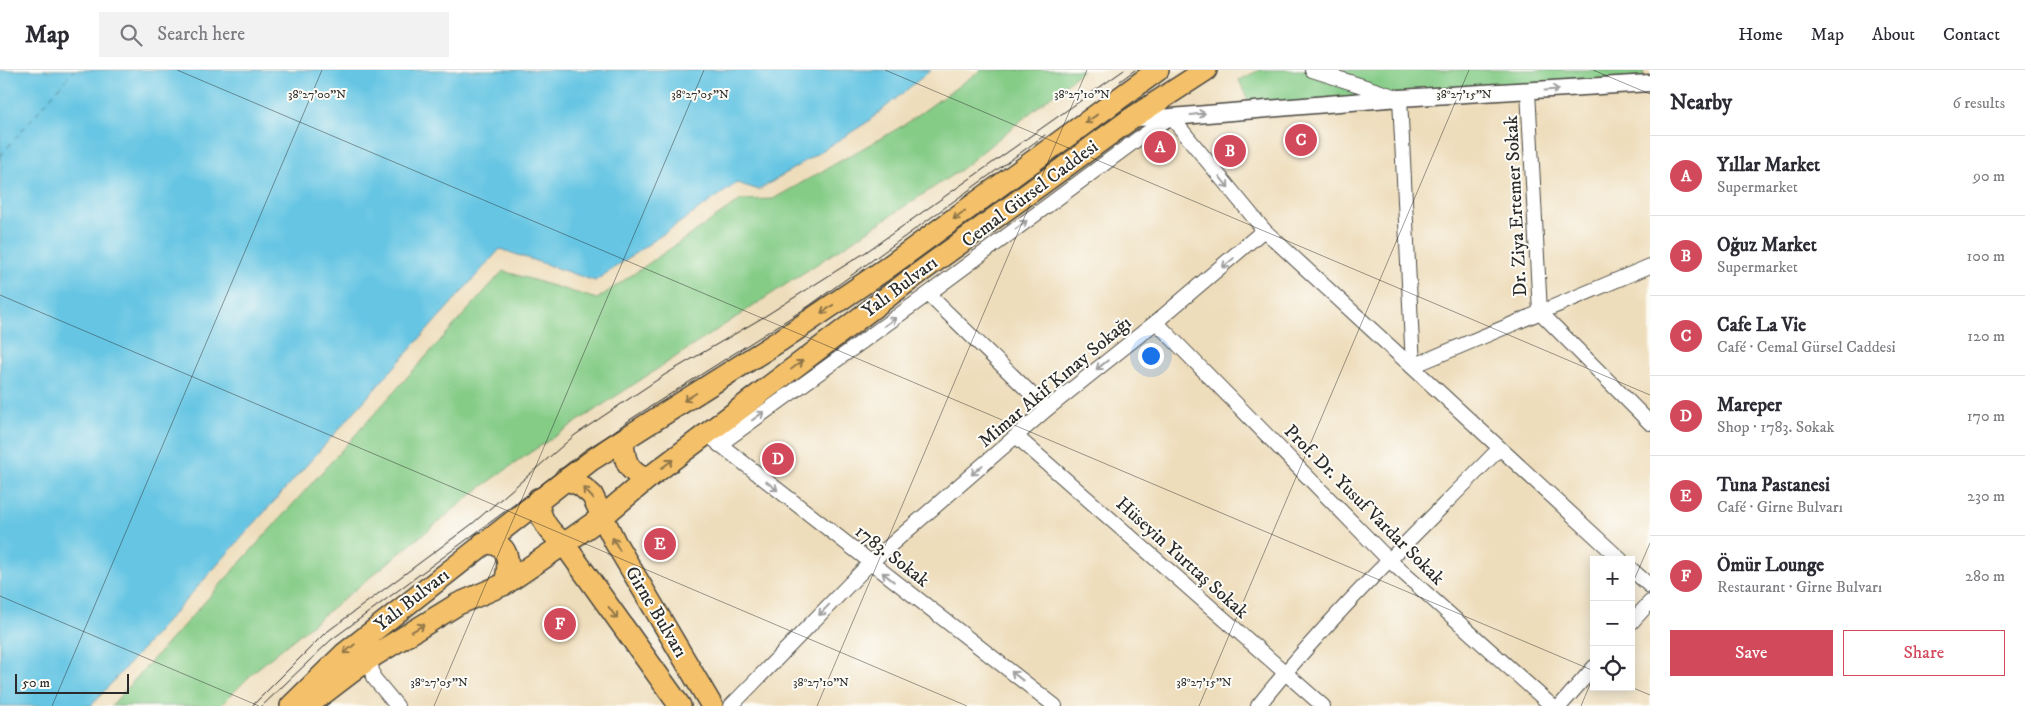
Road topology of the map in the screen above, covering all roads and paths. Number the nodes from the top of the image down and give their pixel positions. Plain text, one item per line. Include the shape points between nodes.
1 (1158, 70) edge
2 (1206, 70) edge
3 (1312, 70) edge
4 (1650, 83) edge
5 (1528, 91) junction
6 (1400, 98) junction
7 (1171, 117) junction
8 (1132, 118) junction
9 (1264, 230) junction
10 (1650, 266) edge
11 (928, 294) junction
12 (1540, 312) junction
13 (1156, 322) junction
14 (1413, 366) junction
15 (1047, 409) junction
16 (1650, 423) edge
17 (1016, 436) junction
18 (623, 440) junction
19 (713, 440) junction
20 (1499, 449) junction
21 (565, 479) junction
22 (647, 479) junction
23 (538, 499) junction
24 (602, 517) junction
25 (483, 543) junction
26 (564, 544) junction
27 (1617, 556) edge
28 (1389, 560) junction
29 (870, 563) junction
30 (1635, 573) edge
31 (505, 584) junction
32 (1650, 586) edge
33 (1650, 602) edge
34 (1635, 619) edge
35 (370, 658) junction
36 (1590, 672) edge
37 (1284, 673) junction
38 (328, 698) edge
39 (291, 706) edge
40 (307, 706) edge
41 (397, 706) edge
42 (680, 706) edge
43 (712, 706) edge
44 (731, 706) edge
45 (1055, 706) edge
46 (1258, 706) edge
47 (1323, 706) edge
48 (1552, 706) edge
49 (1560, 706) edge

1 -> 18 main road, Yalı Bulvarı via 884,270
2 - 8 main road, Yalı Bulvarı
3 - 6 street
5 -> 4 street, Cemal Gürsel Caddesi
5 - 6 street, Cemal Gürsel Caddesi
5 - 12 street, Dr. Ziya Ertemer Sokak
7 -> 6 street, Cemal Gürsel Caddesi
6 - 14 street
7 - 8 street, Cemal Gürsel Caddesi
7 -> 9 street
11 -> 7 street, Cemal Gürsel Caddesi
19 -> 8 main road, Yalı Bulvarı via 915,276
9 -> 13 street, Mimar Akif Kınay Sokağı
9 - 14 street
10 - 12 street
11 - 15 street
19 -> 11 street, Cemal Gürsel Caddesi
12 - 14 street
12 - 16 street, Dr. Ziya Ertemer Sokak
13 -> 15 street, Mimar Akif Kınay Sokağı
13 - 28 street, Prof. Dr. Yusuf Vardar Sokak
14 - 20 street
15 - 17 street, Mimar Akif Kınay Sokağı
17 -> 29 street, Mimar Akif Kınay Sokağı
17 - 37 street, Hüseyin Yurttaş Sokak
18 - 21 main road, Yalı Bulvarı
18 - 22 main road via 626,463 631,471
22 -> 19 main road, Yalı Bulvarı
19 -> 29 street, 1783. Sokak
20 - 27 street
20 - 28 street
21 - 23 main road
24 -> 21 main road via 592,495
22 - 24 main road, Yalı Bulvarı
23 - 25 main road, Yalı Bulvarı
23 - 26 main road via 546,526
24 - 26 main road
43 -> 24 main road, Girne Bulvarı
25 - 31 main road via 491,543 504,550 509,568
25 -> 39 main road, Yalı Bulvarı via 344,654
26 - 31 main road, Yalı Bulvarı
26 -> 42 main road, Girne Bulvarı
28 - 37 street
28 - 48 street, Prof. Dr. Yusuf Vardar Sokak
29 -> 44 street, Mimar Akif Kınay Sokağı
45 -> 29 street, 1783. Sokak
30 - 32 street
35 -> 31 main road, Yalı Bulvarı via 458,604
33 - 34 street
35 - 38 main road, Yalı Bulvarı
35 - 41 street via 373,677
36 - 49 street
37 - 46 street
37 - 47 street, Hüseyin Yurttaş Sokak
38 - 40 main road, Yalı Bulvarı

